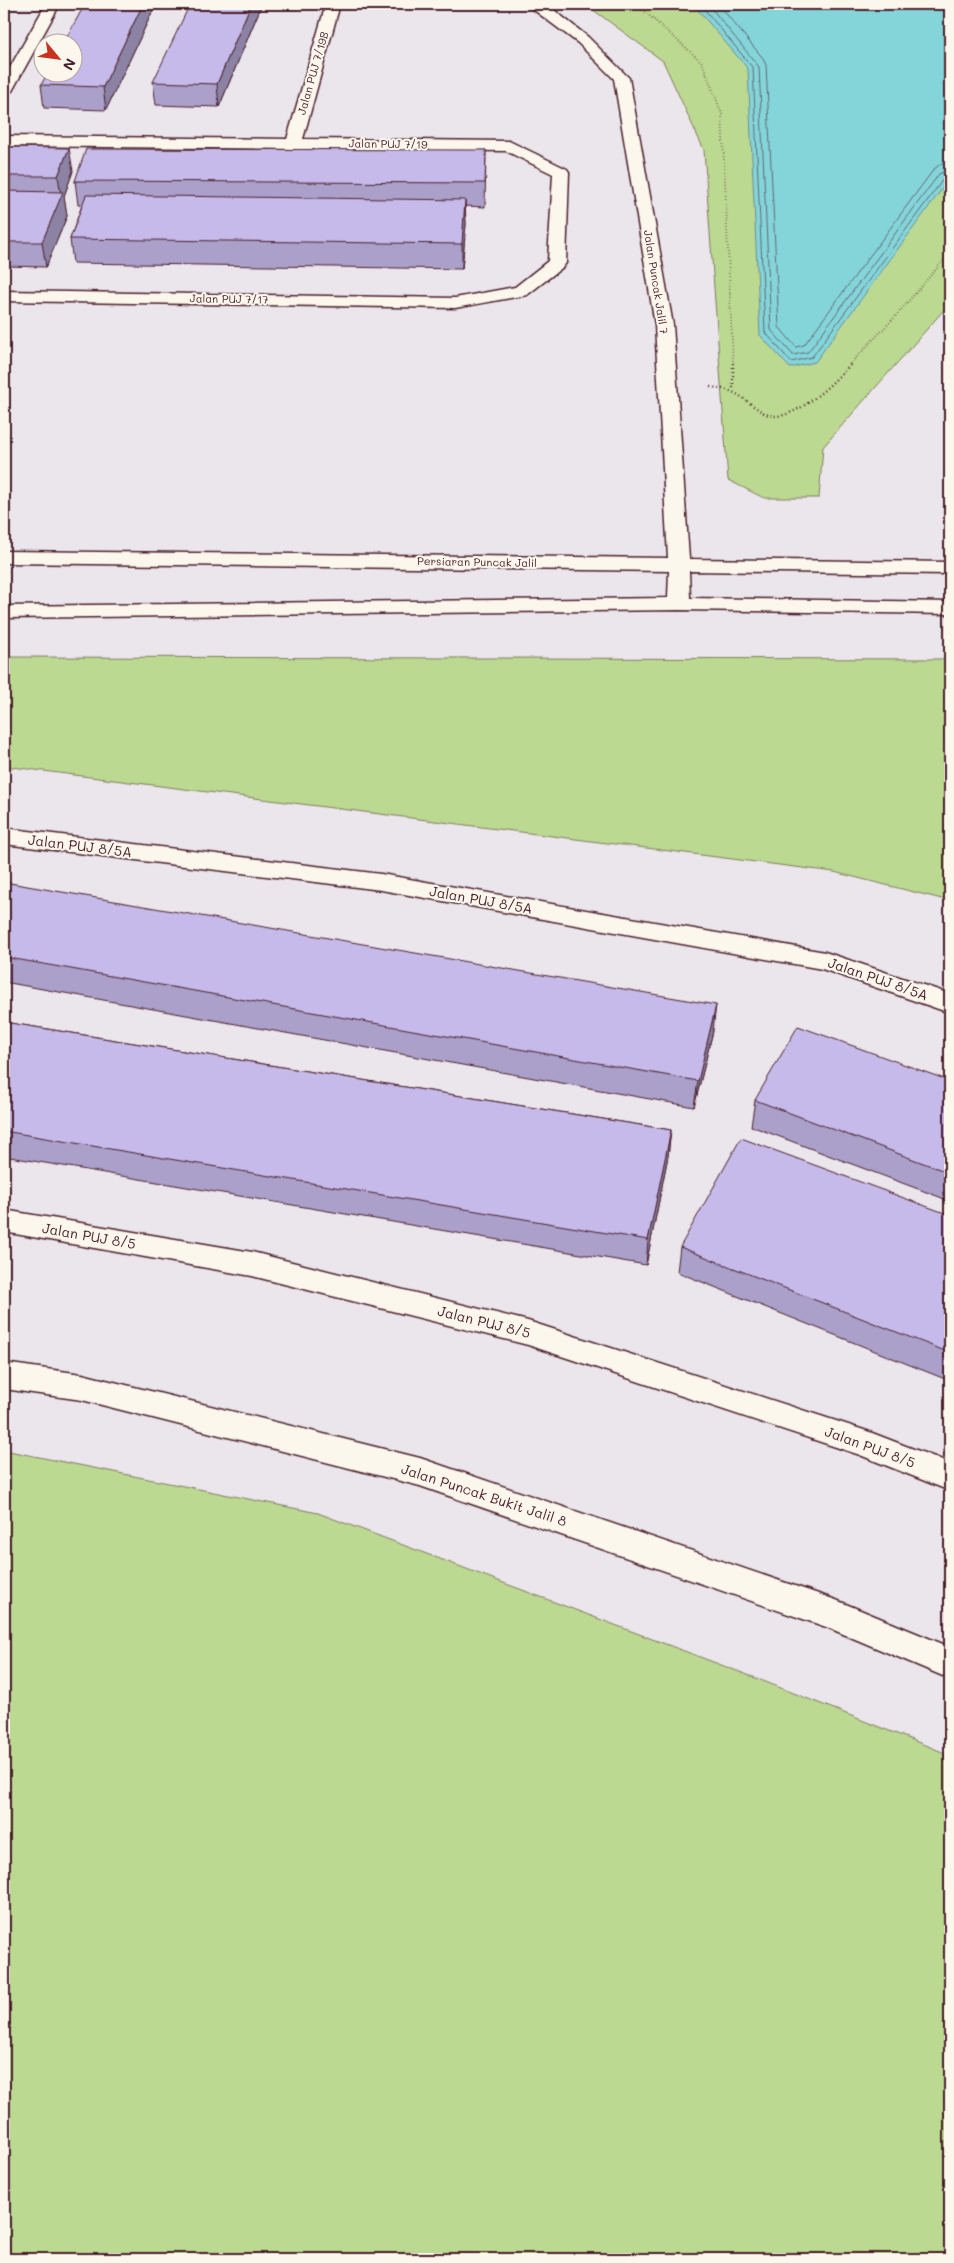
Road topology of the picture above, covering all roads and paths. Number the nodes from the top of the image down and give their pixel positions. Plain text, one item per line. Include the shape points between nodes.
1 (53, 4) edge
2 (333, 4) edge
3 (533, 4) edge
4 (636, 4) edge
5 (4, 91) edge
6 (4, 141) edge
7 (294, 142) junction
8 (950, 253) edge
9 (4, 296) edge
10 (455, 303) joint
11 (4, 557) edge
12 (679, 564) junction
13 (950, 568) edge
14 (680, 604) junction
15 (950, 608) edge
16 (4, 612) edge
17 (4, 836) edge
18 (950, 1004) edge
19 (4, 1221) edge
20 (4, 1376) edge
21 (950, 1477) edge
22 (950, 1663) edge

1 - 5 street
2 - 7 street, Jalan PUJ 7/19B
3 - 12 street, Jalan Puncak Jalil 7 via 544,8 583,40 621,78 664,325
4 - 8 path via 702,62 722,114 733,391 770,417 783,417 808,405 913,299
6 - 7 street, Jalan PUJ 7/19
7 - 10 street, Jalan PUJ 7/19 via 509,146 562,172 557,263 521,292
9 - 10 street, Jalan PUJ 7/17
11 - 12 street, Persiaran Puncak Jalil
12 - 13 street, Persiaran Puncak Jalil
12 - 14 street, Jalan Puncak Jalil 7
14 - 15 street
14 - 16 street
17 - 18 street, Jalan PUJ 8/5A via 420,889 825,961
19 - 21 street, Jalan PUJ 8/5 via 252,1264 528,1333 867,1444
20 - 22 street, Jalan Puncak Bukit Jalil 8 via 82,1387 420,1472 836,1615

